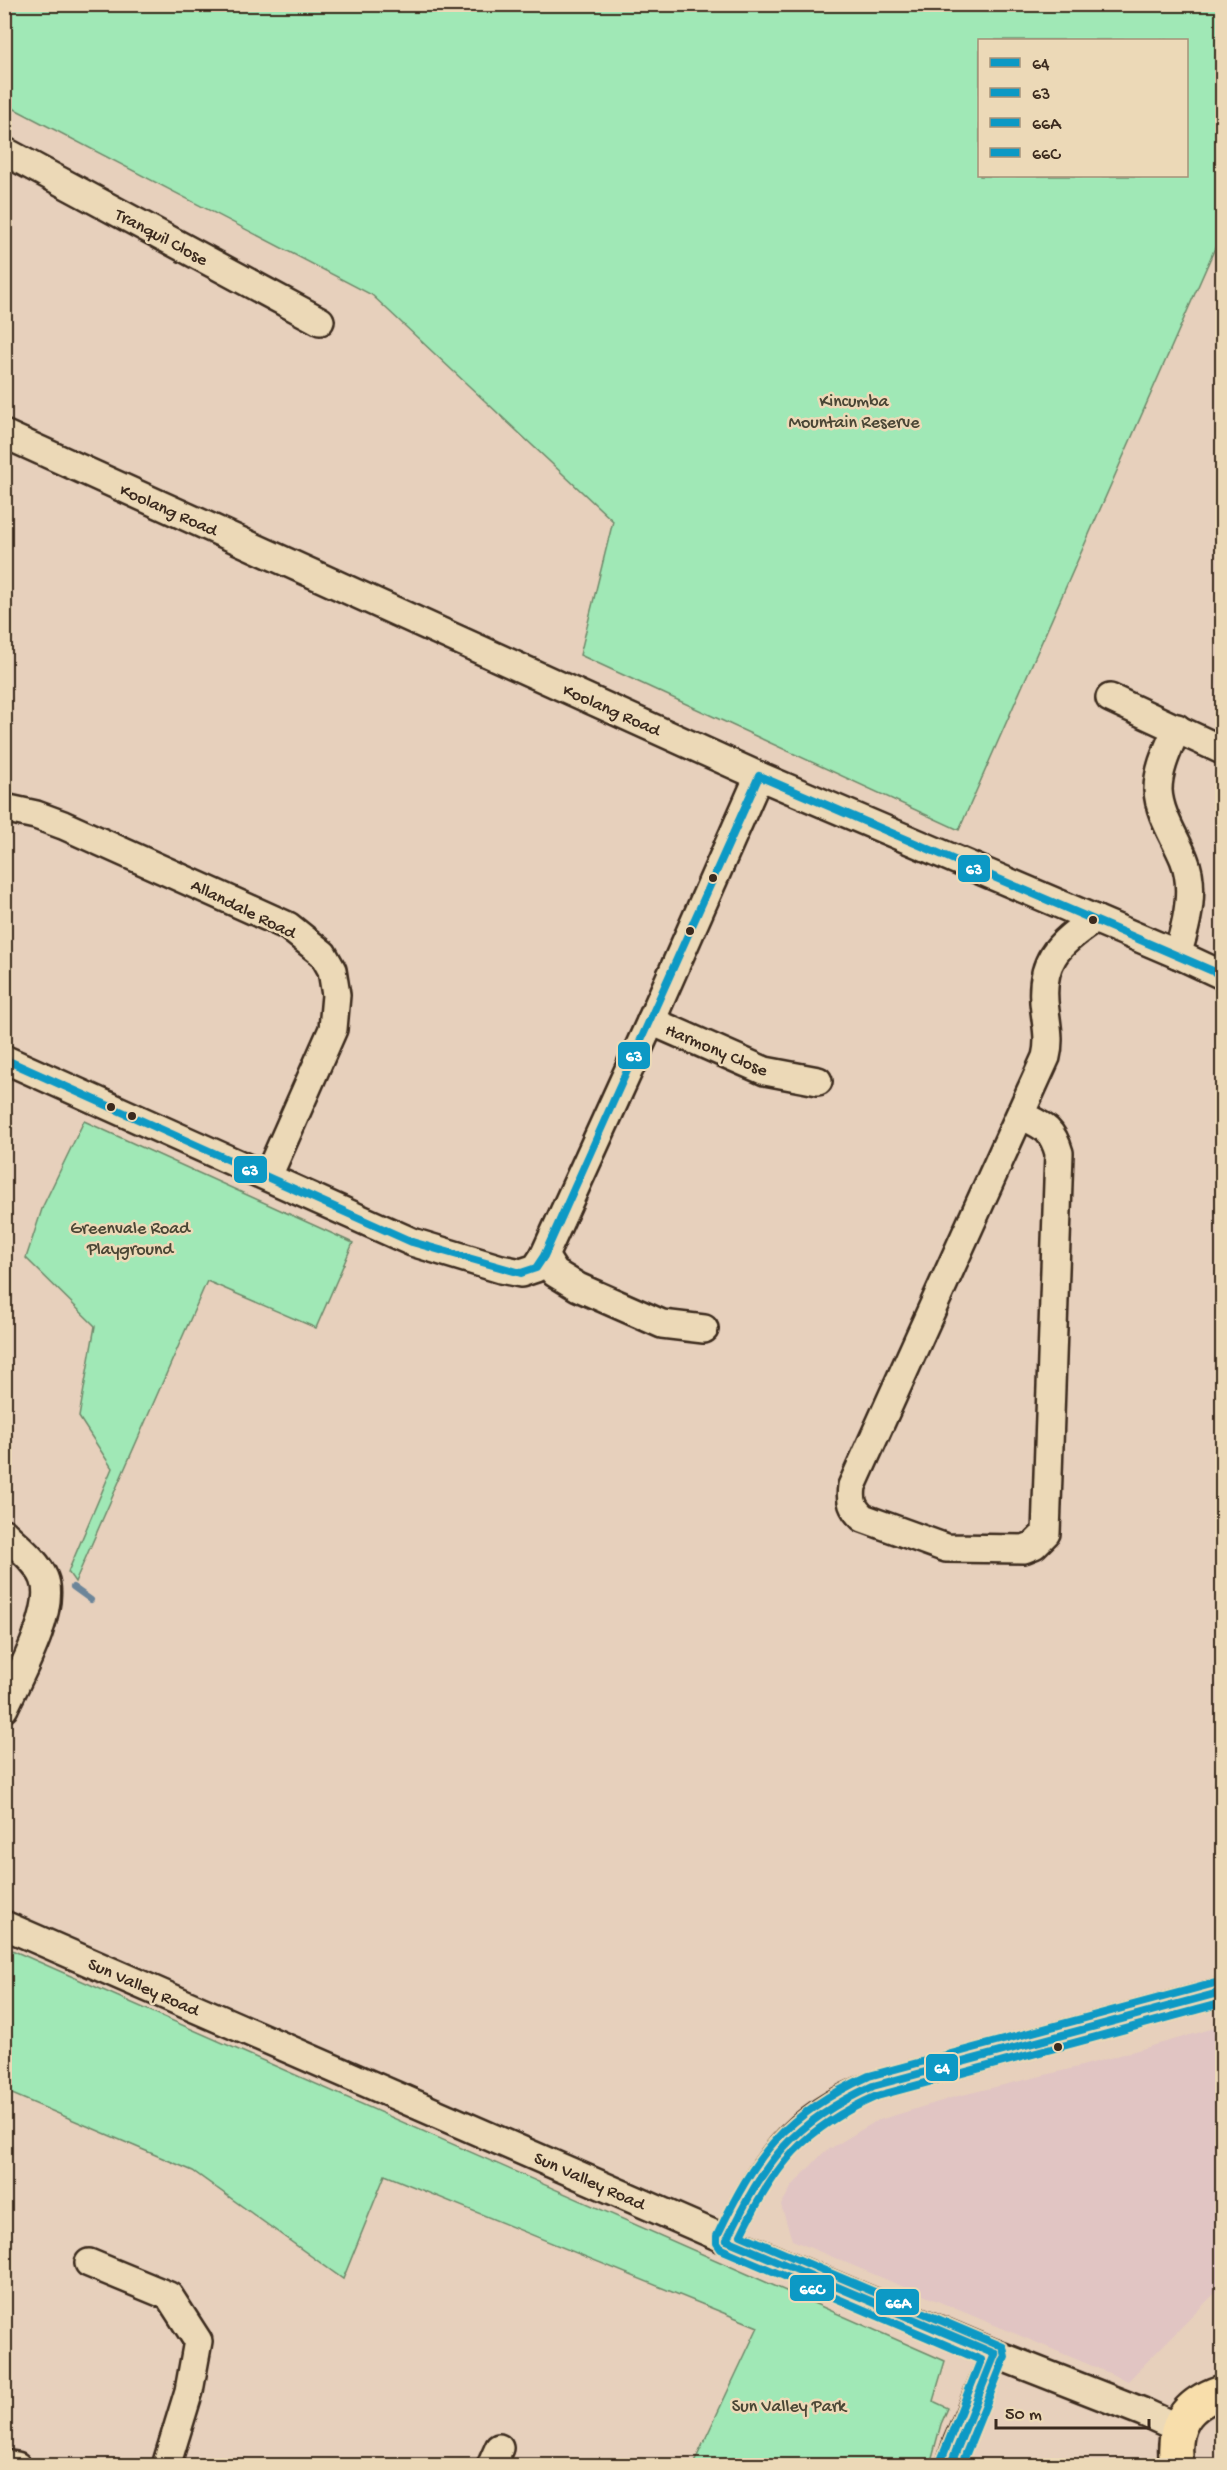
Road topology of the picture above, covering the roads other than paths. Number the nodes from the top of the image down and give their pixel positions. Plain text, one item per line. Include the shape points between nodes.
1 (4, 151) edge
2 (320, 321) dead end
3 (4, 434) edge
4 (1110, 698) dead end
5 (1177, 728) junction
6 (1222, 750) edge
7 (759, 776) junction
8 (4, 808) edge
9 (1095, 919) junction
10 (1177, 954) junction
11 (1222, 975) edge
12 (651, 1021) junction
13 (4, 1059) edge
14 (818, 1081) dead end
15 (1021, 1115) junction
16 (268, 1176) junction
17 (544, 1256) junction
18 (704, 1329) dead end
19 (4, 1533) edge
20 (4, 1708) edge
21 (4, 1925) edge
22 (1222, 1992) edge
23 (727, 2240) junction
24 (89, 2263) dead end
25 (995, 2354) junction
26 (1222, 2392) edge
27 (1178, 2428) junction
28 (4, 2464) edge
29 (16, 2466) edge
30 (166, 2466) edge
31 (950, 2466) edge
32 (1177, 2466) edge

1 - 2 street, Tranquil Close
3 - 7 street, Koolang Road
4 - 5 street
5 - 6 street
5 - 10 street via 1158,786 1162,809 1185,862 1188,886 1186,928
7 - 9 street, Koolang Road
7 - 12 street
8 - 16 street, Allandale Road via 63,825 288,926 323,954 333,970 333,1029
9 - 10 street, Koolang Road
9 - 15 street via 1060,946 1047,968 1043,995 1050,1040
10 - 11 street, Koolang Road
12 - 14 street, Harmony Close via 765,1071
12 - 17 street
13 - 16 street
15 - 15 street via 852,1486 850,1499 863,1518 946,1548 1024,1549 1046,1533 1059,1153 1052,1134
16 - 17 street via 412,1242 453,1256 521,1272 536,1268
17 - 18 street via 555,1273 578,1287 663,1324
19 - 20 street via 44,1576 48,1589 44,1618
21 - 23 street, Sun Valley Road
22 - 23 street via 854,2093 786,2140 752,2187
23 - 25 street, Sun Valley Road
24 - 30 street via 169,2296 198,2340 189,2391
25 - 27 street, Sun Valley Road
25 - 31 street
26 - 27 main road via 1203,2398 1187,2412
27 - 32 main road via 1174,2446
28 - 29 street

